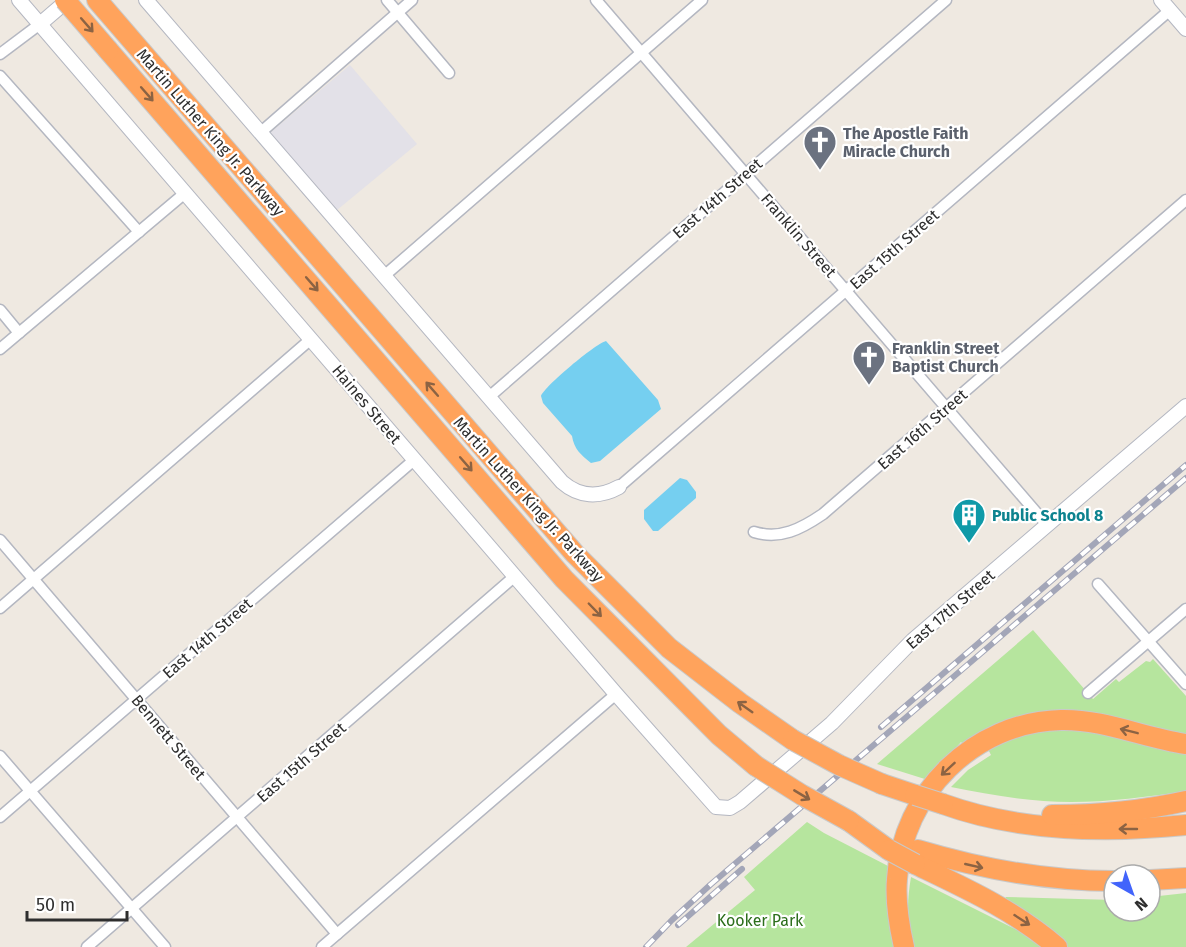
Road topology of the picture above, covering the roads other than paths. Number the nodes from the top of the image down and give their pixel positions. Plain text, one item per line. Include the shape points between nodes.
1 (19, 0) edge
2 (67, 0) edge
3 (97, 0) edge
4 (146, 0) edge
5 (387, 0) edge
6 (412, 0) edge
7 (596, 0) edge
8 (702, 0) edge
9 (946, 0) edge
10 (1166, 5) edge
11 (398, 13) junction
12 (40, 24) junction
13 (1186, 28) edge
14 (642, 52) junction
15 (0, 54) edge
16 (449, 73) dead end
17 (0, 76) edge
18 (260, 133) junction
19 (745, 173) junction
20 (185, 193) junction
21 (1186, 200) edge
22 (138, 232) junction
23 (384, 276) junction
24 (846, 290) junction
25 (0, 310) edge
26 (19, 333) junction
27 (311, 339) junction
28 (0, 349) edge
29 (489, 397) junction
30 (1186, 406) edge
31 (947, 408) junction
32 (414, 460) junction
33 (619, 487) joint
34 (1047, 525) junction
35 (754, 532) dead end
36 (0, 540) edge
37 (515, 576) junction
38 (34, 579) junction
39 (1098, 584) dead end
40 (0, 608) edge
41 (1186, 609) edge
42 (1148, 641) junction
43 (1186, 684) edge
44 (1088, 693) dead end
45 (616, 694) junction
46 (137, 699) junction
47 (1186, 744) edge
48 (0, 756) edge
49 (30, 790) junction
50 (1186, 801) edge
51 (946, 805) junction
52 (716, 807) joint
53 (0, 817) edge
54 (237, 818) junction
55 (1186, 825) edge
56 (916, 857) junction
57 (1186, 878) edge
58 (1162, 879) edge
59 (1102, 881) edge
60 (132, 908) junction
61 (337, 934) junction
62 (87, 947) edge
63 (165, 947) edge
64 (322, 947) edge
65 (904, 947) edge
66 (1057, 947) edge

1 - 12 street, Haines Street
2 - 12 street
2 -> 56 highway, Martin Luther King Jr. Parkway, bridge via 564,579 719,735 756,766
51 -> 3 highway, Martin Luther King Jr. Parkway, bridge via 882,784 792,740 669,648 575,554
4 - 18 street
5 - 11 street
6 - 11 street
7 - 14 street, Franklin Street
8 - 14 street
9 - 19 street, East 14th Street
10 - 13 street
10 - 24 street, East 15th Street
11 - 16 street
11 - 18 street
12 - 15 street
12 - 20 street, Haines Street
14 - 19 street, Franklin Street
14 - 23 street
17 - 22 street
18 - 23 street
19 - 24 street, Franklin Street
19 - 29 street, East 14th Street
20 - 22 street
20 - 27 street, Haines Street
21 - 31 street, East 16th Street
22 - 26 street
23 - 29 street
24 - 31 street, Franklin Street
24 - 33 street, East 15th Street
25 - 26 street
26 - 28 street
27 - 32 street, Haines Street
27 - 38 street
29 - 33 street via 569,488 600,495
30 - 34 street, East 17th Street
31 - 34 street, Franklin Street
31 - 35 street, East 16th Street via 810,523 775,535
32 - 37 street, Haines Street
32 - 46 street, East 14th Street
34 - 52 street, East 17th Street via 913,640 832,723 741,802 730,808
36 - 38 street, Bennett Street
37 - 45 street, Haines Street
37 - 54 street, East 15th Street
38 - 40 street
38 - 46 street, Bennett Street
39 - 42 street
41 - 42 street
42 - 43 street
42 - 44 street
45 - 52 street, Haines Street
45 - 61 street
46 - 49 street, East 14th Street
46 - 54 street, Bennett Street
47 -> 65 highway via 1090,722 1059,720 1001,732 970,750 927,790 910,825 897,877
48 - 49 street
49 - 53 street, East 14th Street
49 - 60 street
50 - 51 highway via 1136,810 1029,816
55 -> 51 highway, Martin Luther King Jr. Parkway via 1146,829 1048,827
54 - 60 street, East 15th Street
54 - 61 street, Bennett Street
56 -> 59 highway via 1062,879
56 -> 66 highway via 999,905
57 - 58 highway
60 - 62 street, East 15th Street
60 - 63 street
61 - 64 street

